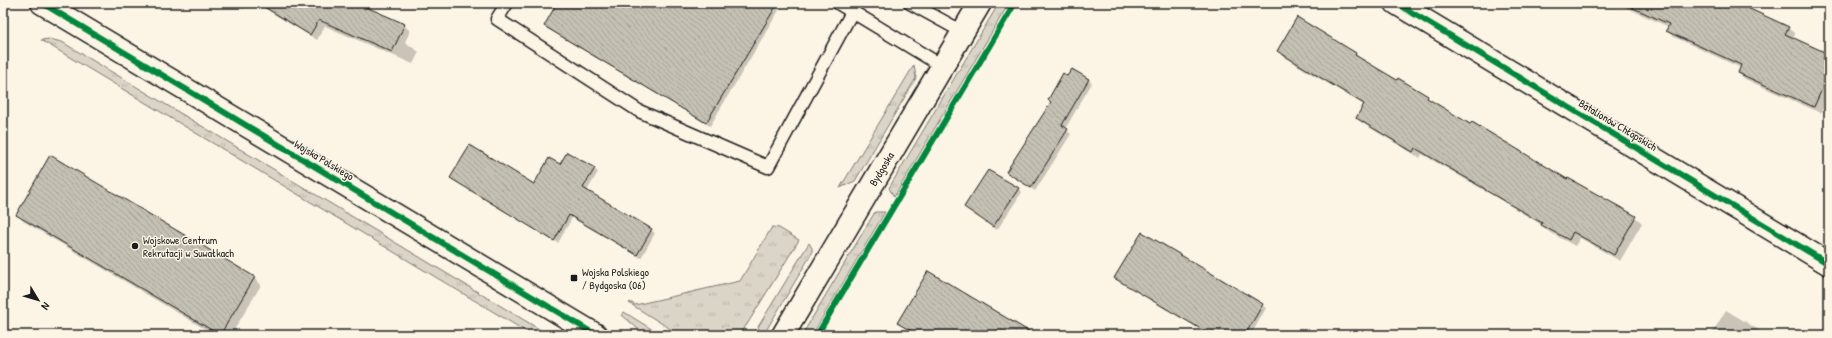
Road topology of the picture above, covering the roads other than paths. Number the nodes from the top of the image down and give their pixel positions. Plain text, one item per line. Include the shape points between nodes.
1 (42, 3) edge
2 (506, 3) edge
3 (838, 3) edge
4 (910, 3) edge
5 (980, 3) edge
6 (1396, 3) edge
7 (852, 12) junction
8 (963, 32) junction
9 (942, 66) junction
10 (1829, 264) edge
11 (596, 335) edge
12 (783, 335) edge

1 - 11 street, Wojska Polskiego
2 - 7 lane via 497,19 639,112 768,167
3 - 7 lane
4 - 8 lane
5 - 8 street, Bydgoska
6 - 10 street, Batalionów Chłopskich
7 - 9 lane
8 - 9 street, Bydgoska
9 - 12 street, Bydgoska

